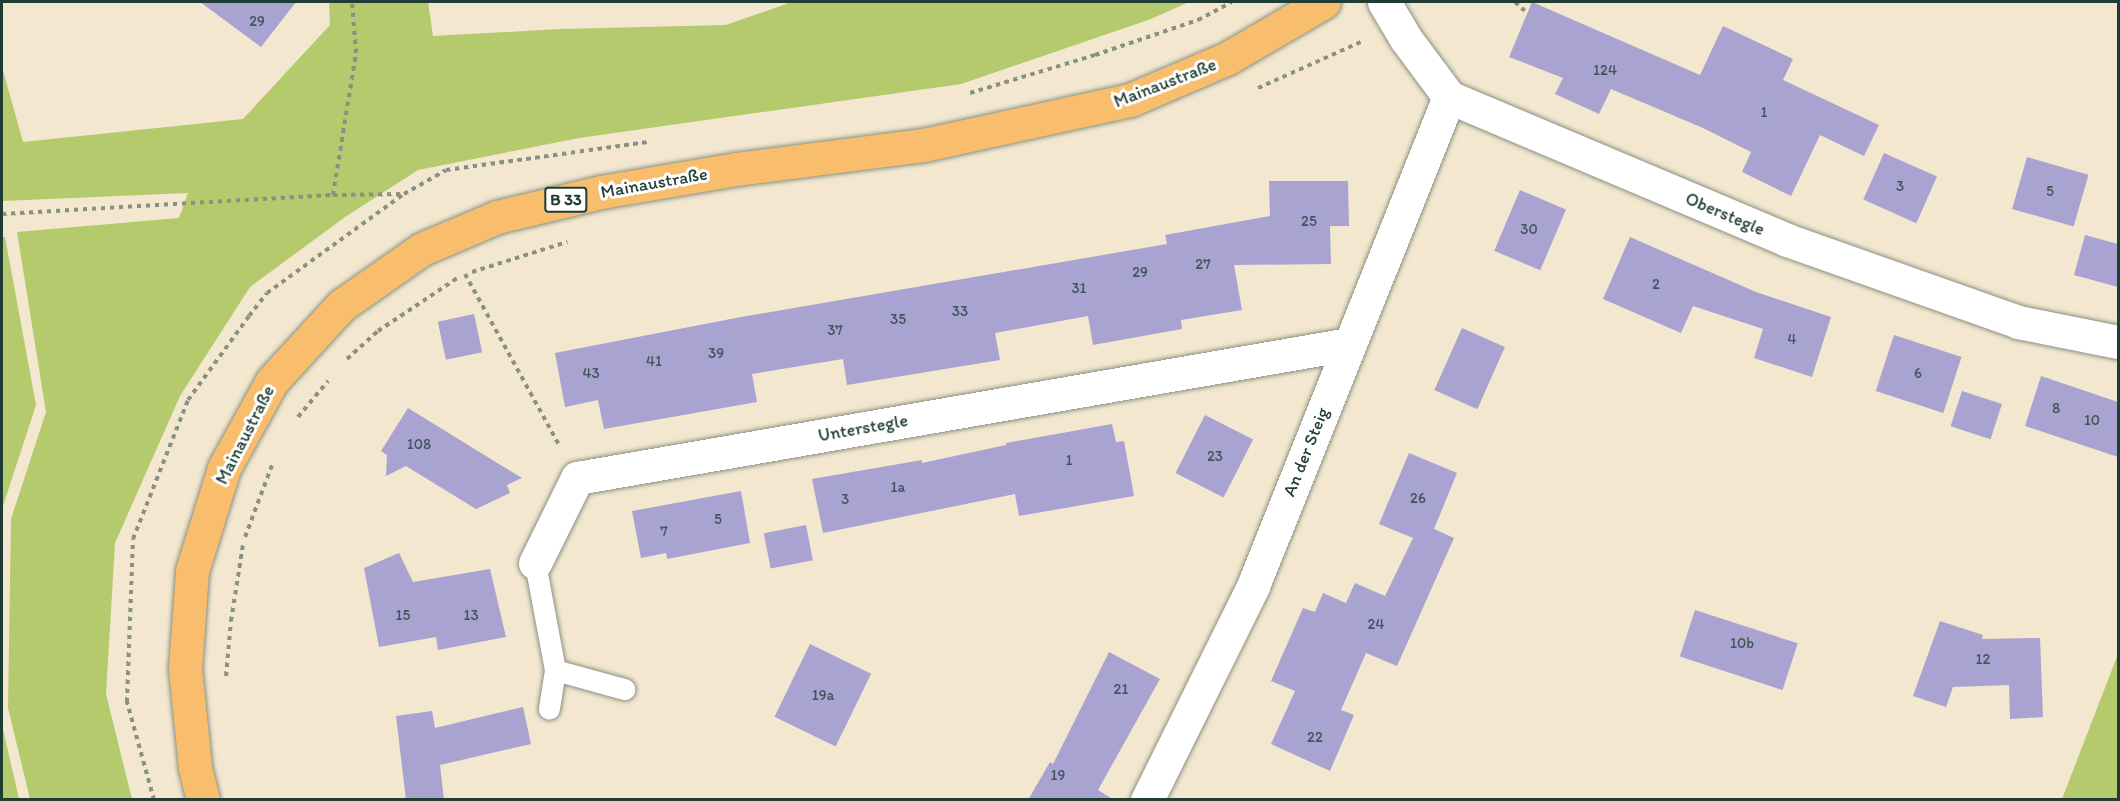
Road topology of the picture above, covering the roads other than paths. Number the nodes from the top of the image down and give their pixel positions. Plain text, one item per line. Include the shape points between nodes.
1 (1324, 2) edge
2 (1391, 13) edge
3 (1449, 98) junction
4 (2118, 342) edge
5 (1349, 344) junction
6 (535, 563) joint
7 (555, 670) junction
8 (624, 689) dead end
9 (549, 709) dead end
10 (203, 800) edge
11 (1147, 800) edge

1 - 10 main road, Mainaustraße / B 33 via 1228,58 1130,100 923,144 601,192 497,217 422,249 342,305 272,381 224,468 192,571 185,669 195,767
2 - 3 street
3 - 4 street, Oberstegle via 1787,240 2018,322
3 - 5 street, An der Steig
5 - 6 street, Unterstegle via 577,478
5 - 11 street, An der Steig via 1253,586
6 - 7 lane
7 - 8 lane
7 - 9 lane

